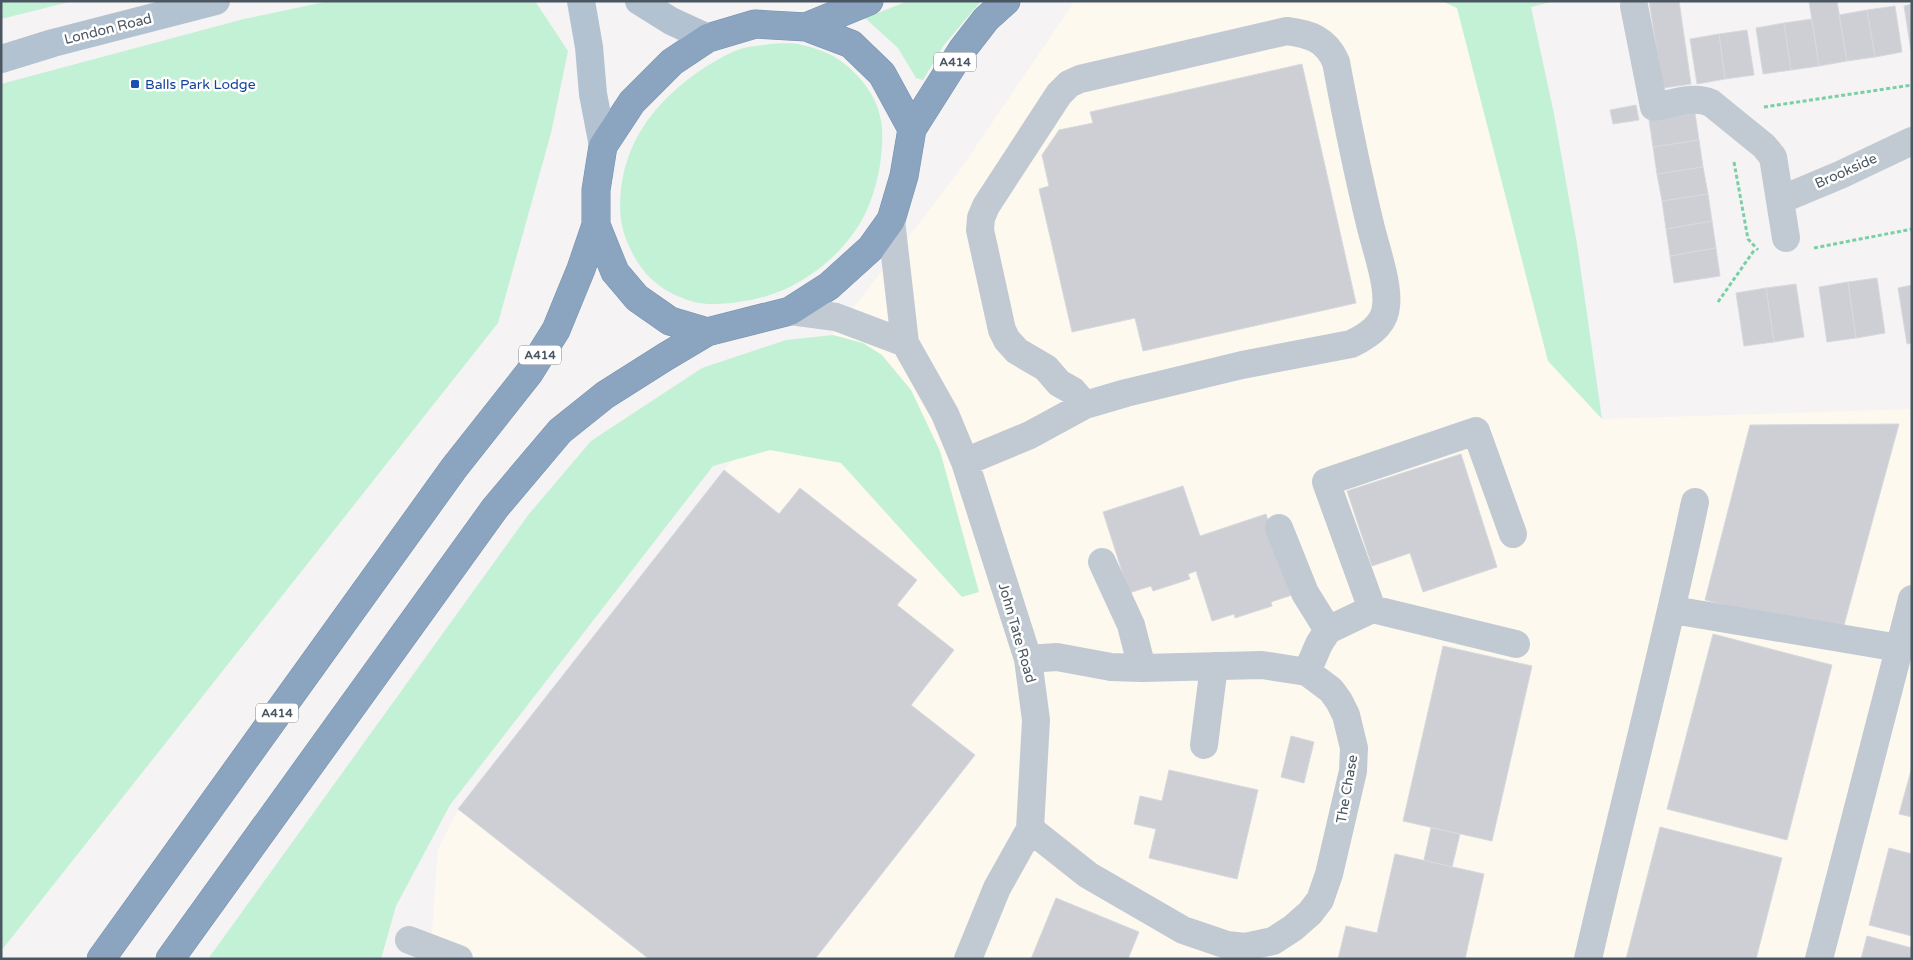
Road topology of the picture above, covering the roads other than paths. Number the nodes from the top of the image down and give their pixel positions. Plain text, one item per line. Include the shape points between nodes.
1 (216, 1) edge
2 (581, 1) edge
3 (639, 1) edge
4 (869, 1) edge
5 (1006, 1) edge
6 (1634, 6) dead end
7 (806, 27) junction
8 (708, 38) junction
9 (1, 60) edge
10 (912, 129) junction
11 (1912, 140) edge
12 (603, 146) junction
13 (1780, 200) junction
14 (891, 220) junction
15 (596, 225) junction
16 (1786, 238) dead end
17 (790, 311) junction
18 (707, 332) junction
19 (905, 343) junction
20 (1085, 405) junction
21 (965, 462) junction
22 (1696, 502) dead end
23 (1279, 528) dead end
24 (1513, 534) dead end
25 (1102, 562) dead end
26 (1912, 599) edge
27 (1372, 609) junction
28 (1673, 610) junction
29 (1328, 630) junction
30 (1516, 644) dead end
31 (1900, 648) junction
32 (1028, 659) junction
33 (1214, 666) junction
34 (1142, 668) junction
35 (1307, 672) junction
36 (1204, 745) dead end
37 (1030, 829) junction
38 (409, 940) dead end
39 (1246, 953) edge
40 (101, 959) edge
41 (170, 959) edge
42 (459, 959) edge
43 (968, 959) edge
44 (1588, 959) edge
45 (1819, 959) edge

1 - 9 main road, London Road via 53,43
2 - 12 main road
3 - 8 main road via 671,22
4 - 7 highway
5 - 10 highway, A414 via 986,19 962,50
6 - 13 street via 1654,107 1695,99 1711,103 1773,157
7 - 8 highway via 756,24
7 - 10 highway via 851,44 882,74
8 - 12 highway via 672,62 632,102
10 - 14 highway via 904,176
11 - 13 street, Brookside
12 - 15 highway via 596,190
13 - 16 street
14 - 17 highway via 871,248 829,286
14 - 19 street
15 - 18 highway via 615,272 637,298 670,320
15 - 40 highway, A414 via 556,330 529,373 454,468
17 - 18 highway
17 - 19 street via 836,317
18 - 41 highway via 605,395 560,431 495,508
19 - 21 street, John Tate Road via 945,414
20 - 20 street via 1242,365 1352,344 1367,337 1380,323 1386,308 1385,288 1336,62 1322,42 1306,33 1287,31 1080,79 1059,94 986,206 980,230 1007,340 1017,351 1046,368
20 - 21 street via 1030,435
21 - 32 street, John Tate Road
22 - 28 street
23 - 29 street via 1305,593
24 - 27 street via 1476,431 1326,482
25 - 34 street via 1131,625
26 - 31 street
27 - 29 street
27 - 30 street
28 - 31 street
28 - 44 street
29 - 35 street
31 - 45 street
32 - 34 street, The Chase via 1058,657 1111,667
32 - 37 street, John Tate Road via 1036,720
33 - 34 street, The Chase
33 - 35 street, The Chase via 1262,665
33 - 36 street
35 - 39 street, The Chase via 1330,690 1346,715 1354,748 1353,771 1330,874 1320,900 1287,932
37 - 39 street, The Chase via 1088,875 1183,930
37 - 43 street, John Tate Road via 997,888
38 - 42 street

